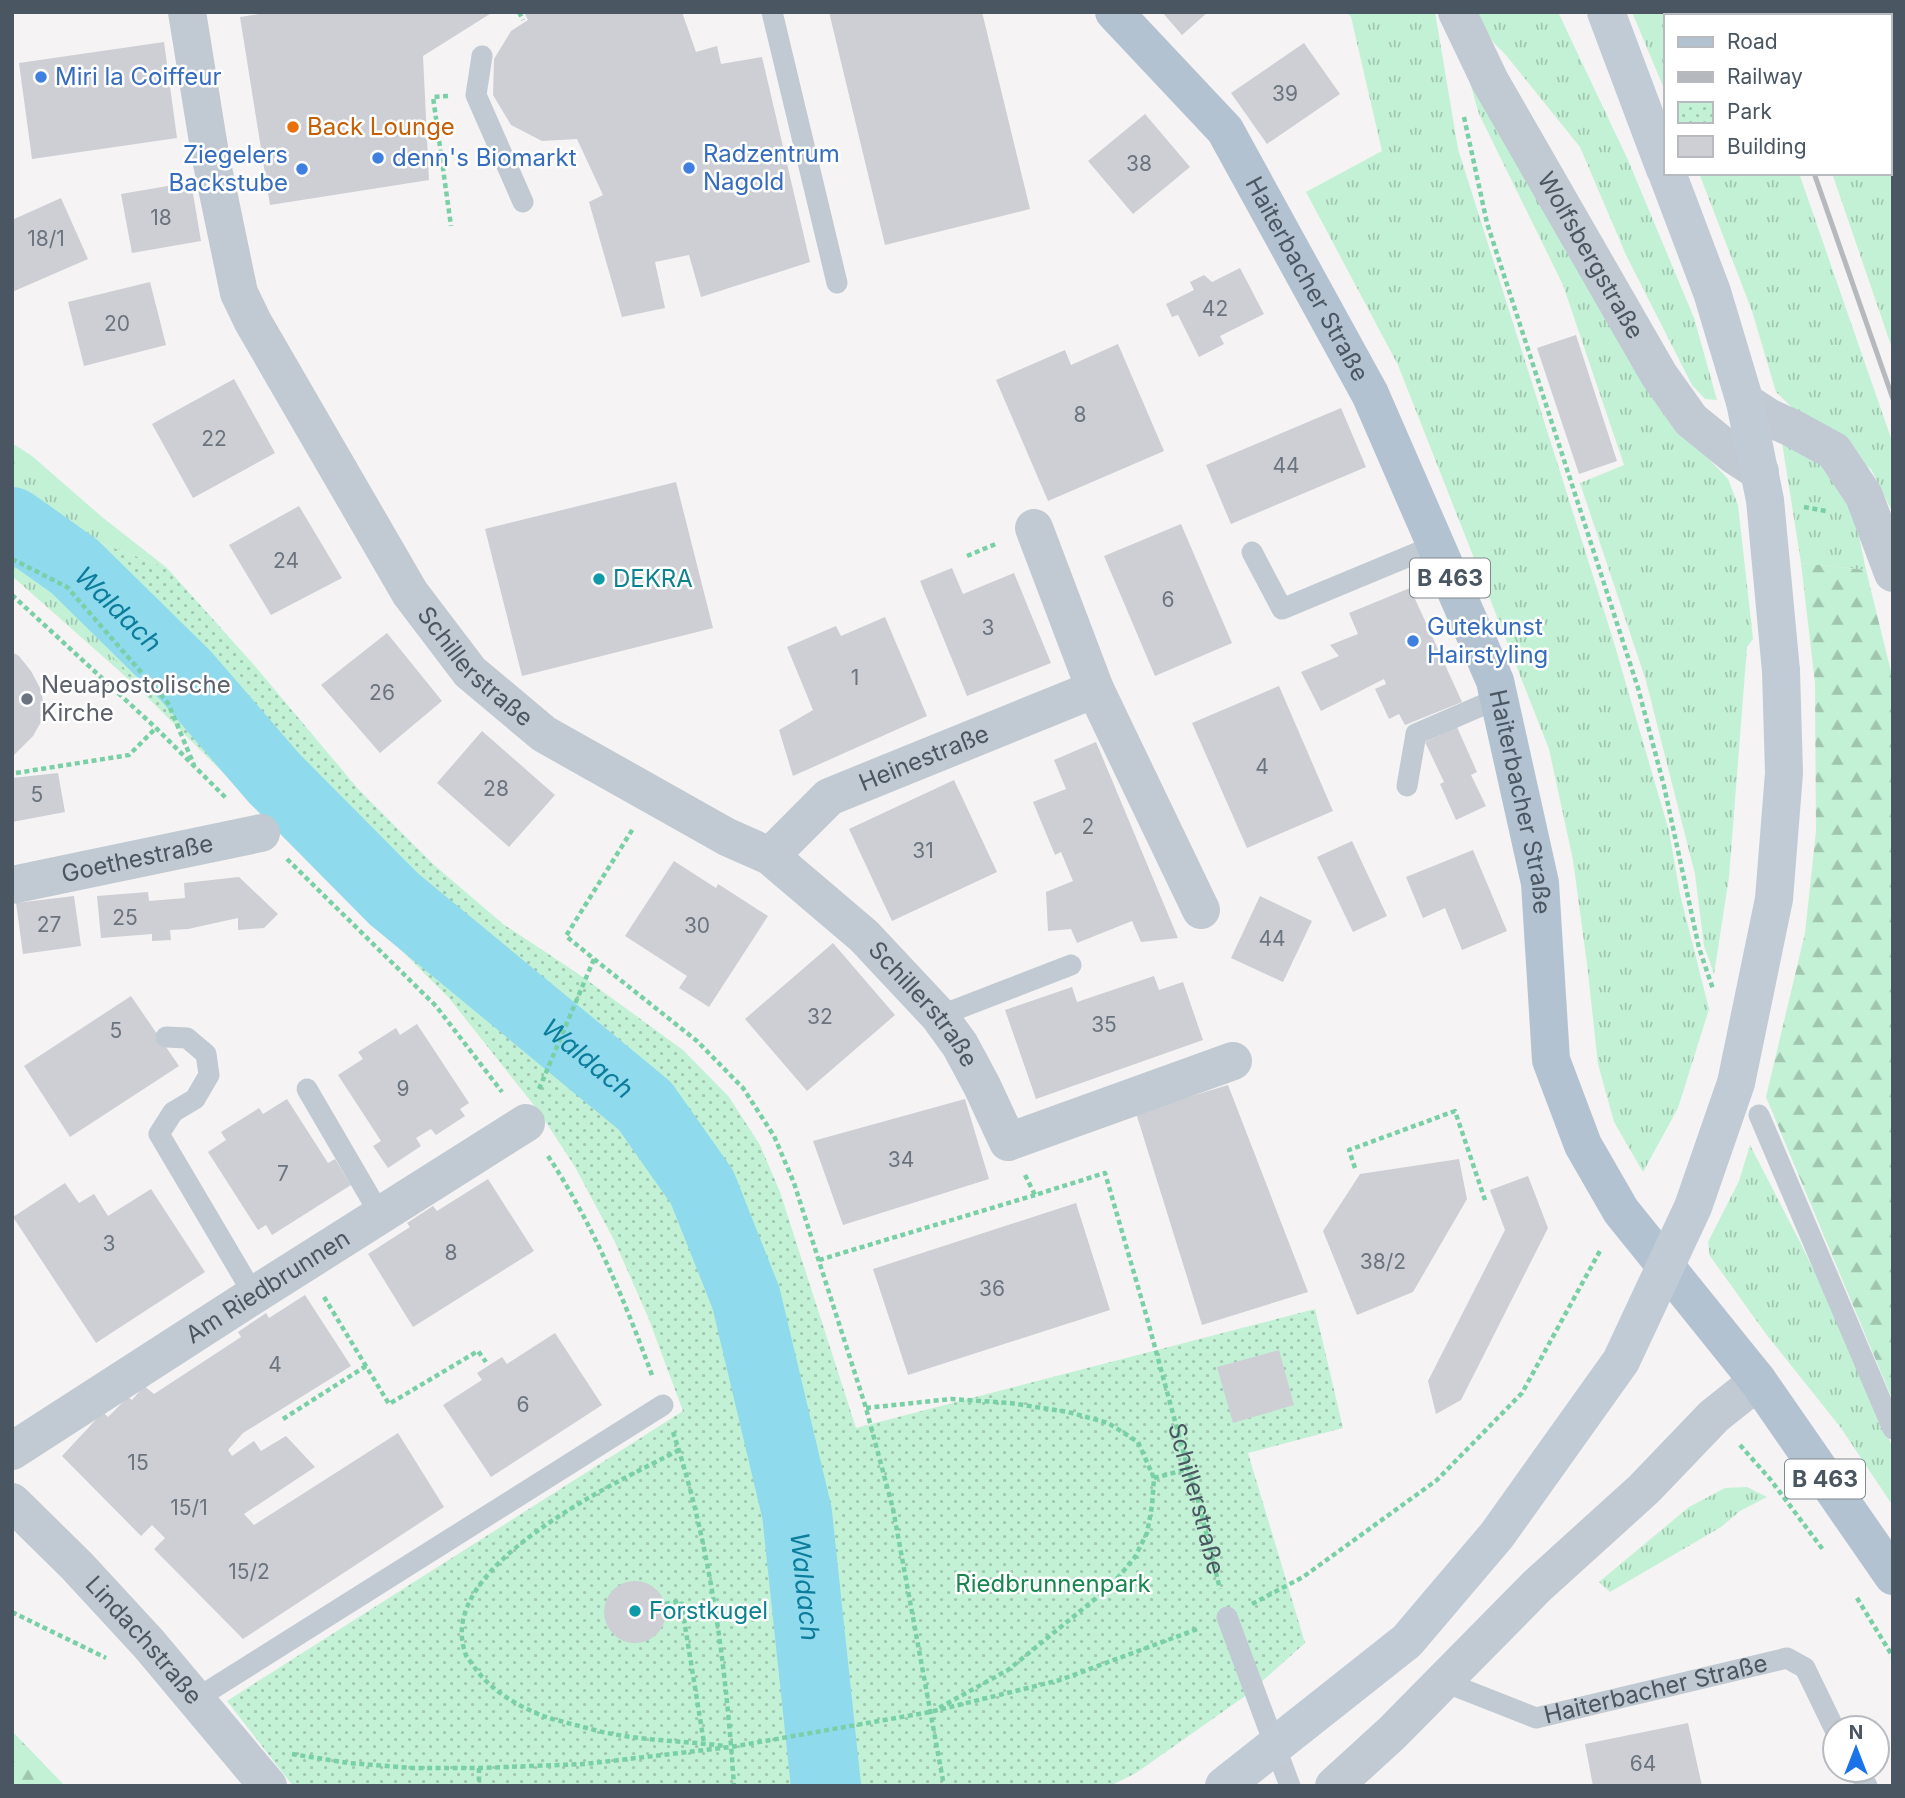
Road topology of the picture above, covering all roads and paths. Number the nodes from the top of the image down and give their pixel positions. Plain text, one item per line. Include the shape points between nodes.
1 (187, 12) edge
2 (519, 12) edge
3 (772, 12) edge
4 (1114, 12) edge
5 (1457, 12) edge
6 (1606, 12) edge
7 (523, 20) dead end
8 (482, 56) dead end
9 (476, 95) junction
10 (1461, 107) dead end
11 (1664, 166) edge
12 (1668, 175) edge
13 (523, 202) dead end
14 (451, 226) dead end
15 (837, 283) dead end
16 (1745, 402) junction
17 (1763, 486) junction
18 (1873, 520) junction
19 (1034, 527) dead end
20 (1436, 545) junction
21 (1252, 552) dead end
22 (12, 559) edge
23 (1893, 573) edge
24 (12, 594) edge
25 (1095, 689) junction
26 (1499, 698) junction
27 (156, 728) junction
28 (16, 773) dead end
29 (1406, 786) dead end
30 (654, 795) junction
31 (261, 833) joint
32 (770, 856) junction
33 (12, 885) edge
34 (1201, 910) dead end
35 (1699, 948) dead end
36 (594, 959) junction
37 (1071, 965) dead end
38 (939, 1016) junction
39 (166, 1037) dead end
40 (1233, 1061) dead end
41 (307, 1089) dead end
42 (532, 1109) junction
43 (1759, 1115) dead end
44 (1008, 1142) junction
45 (1355, 1168) dead end
46 (1035, 1195) junction
47 (1486, 1203) dead end
48 (1621, 1211) junction
49 (381, 1216) junction
50 (820, 1260) junction
51 (303, 1264) junction
52 (254, 1295) junction
53 (486, 1362) dead end
54 (366, 1366) junction
55 (1758, 1381) junction
56 (663, 1405) dead end
57 (866, 1408) junction
58 (1714, 1416) junction
59 (283, 1419) dead end
60 (1893, 1429) edge
61 (679, 1450) dead end
62 (12, 1451) edge
63 (1188, 1469) junction
64 (1154, 1478) junction
65 (12, 1502) edge
66 (1826, 1553) dead end
67 (1893, 1576) edge
68 (1856, 1595) dead end
69 (665, 1604) dead end
70 (1227, 1617) junction
71 (1177, 1638) dead end
72 (1893, 1657) edge
73 (723, 1663) dead end
74 (1442, 1681) junction
75 (196, 1699) junction
76 (930, 1712) junction
77 (1827, 1714) edge
78 (704, 1743) junction
79 (234, 1745) junction
80 (732, 1747) junction
81 (478, 1768) junction
82 (268, 1786) edge
83 (480, 1786) edge
84 (734, 1786) edge
85 (944, 1786) edge
86 (1224, 1786) edge
87 (1290, 1786) edge
88 (1334, 1786) edge

1 - 30 street, Schillerstraße via 239,293 410,593 470,672 544,734
2 - 7 path
3 - 15 lane
4 - 20 main road, Haiterbacher Straße / B 463 via 1225,130 1370,394
5 - 17 street, Wolfsbergstraße via 1490,81 1659,375 1691,420
6 - 11 main road
8 - 9 lane
9 - 13 lane
9 - 14 path via 433,97
10 - 35 path via 1487,223 1638,688
12 - 16 main road via 1712,292
16 - 17 main road
16 - 18 street via 1834,451 1864,496
17 - 18 path
17 - 86 main road, bridge via 1781,671 1784,773 1774,899 1736,1083 1693,1207 1621,1361 1497,1535 1407,1641
18 - 23 street
19 - 25 street
20 - 21 lane via 1282,609
20 - 26 main road, Haiterbacher Straße / B 463
22 - 27 path via 67,587 169,704 196,769
24 - 27 path
25 - 32 street, Heinestraße via 829,797
25 - 34 street
26 - 29 lane via 1416,734
26 - 48 main road, Haiterbacher Straße / B 463 via 1540,883 1551,1060 1583,1145
27 - 28 path via 129,755
30 - 32 street, Schillerstraße
30 - 36 path via 566,936
31 - 33 street, Goethestraße
31 - 42 path via 436,1006
32 - 38 street, Schillerstraße via 864,936
36 - 42 path
36 - 50 path via 697,1041 743,1088 774,1136
37 - 38 lane
38 - 44 street, Schillerstraße via 960,1045
39 - 52 lane via 187,1038 206,1054 209,1075 195,1099 173,1112 159,1134
40 - 44 street
41 - 49 lane
42 - 49 street, Am Riedbrunnen
43 - 60 lane
44 - 46 path
45 - 47 path via 1349,1150 1455,1111
46 - 50 path
46 - 63 path, Schillerstraße via 1105,1173
48 - 55 main road, Haiterbacher Straße / B 463
48 - 70 path via 1522,1393 1447,1471 1303,1577
49 - 51 street, Am Riedbrunnen
50 - 57 path
51 - 52 street, Am Riedbrunnen
51 - 54 path
52 - 62 street, Am Riedbrunnen
53 - 54 path via 478,1351 389,1404
54 - 59 path
55 - 58 street
55 - 67 main road, Haiterbacher Straße / B 463
56 - 75 lane
57 - 64 path via 951,1399 1068,1412 1108,1423 1138,1442
57 - 76 path via 893,1509
58 - 66 path
58 - 74 street
61 - 78 path via 558,1515 515,1547 483,1580 466,1608 462,1633 465,1653 478,1673 501,1694 545,1717 612,1734
63 - 64 path
63 - 70 path, Schillerstraße
64 - 76 path via 1147,1533 1111,1586 1008,1670
65 - 75 street, Lindachstraße via 78,1566
68 - 72 path
69 - 78 path via 681,1601
70 - 87 lane
71 - 76 path via 1059,1680
73 - 80 path
74 - 77 lane, Haiterbacher Straße via 1536,1718 1787,1658 1805,1668
74 - 88 street
75 - 79 street, Lindachstraße
76 - 80 path
76 - 85 path
78 - 80 path
79 - 81 path via 348,1763
79 - 82 street, Lindachstraße
80 - 81 path via 585,1764
80 - 84 path
81 - 83 path

